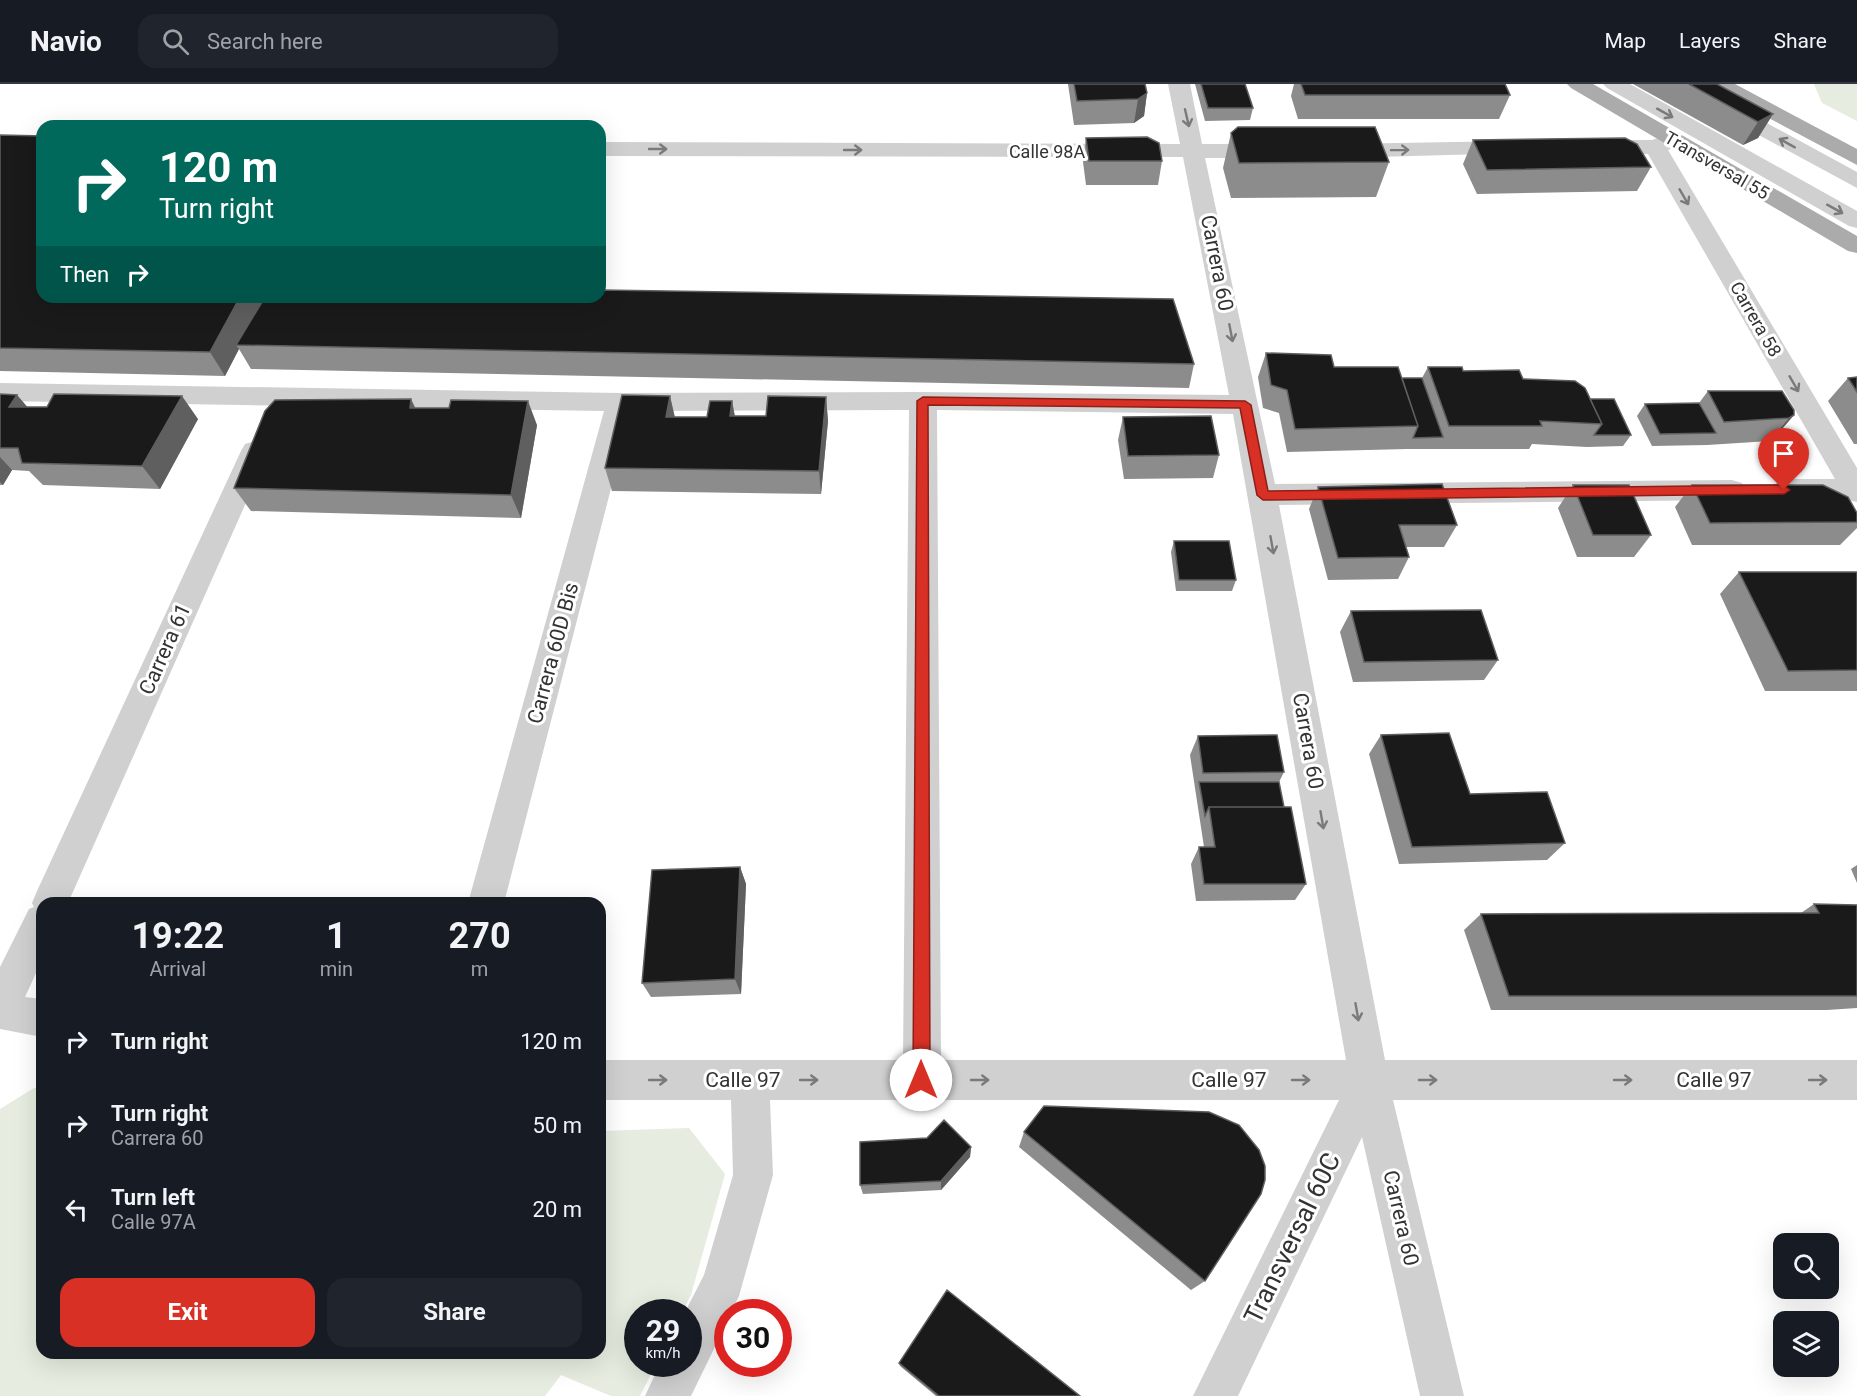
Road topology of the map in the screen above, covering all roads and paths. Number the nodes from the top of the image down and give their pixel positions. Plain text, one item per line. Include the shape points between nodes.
1 (1179, 84) edge
2 (1578, 84) edge
3 (1614, 84) edge
4 (1679, 84) edge
5 (1719, 84) edge
6 (1664, 143) junction
7 (1537, 148) edge
8 (1572, 148) edge
9 (606, 149) edge
10 (1289, 151) edge
11 (1324, 151) edge
12 (1195, 152) junction
13 (1857, 159) edge
14 (1857, 182) edge
15 (1857, 221) edge
16 (1857, 246) edge
17 (0, 392) edge
18 (282, 395) junction
19 (923, 401) junction
20 (620, 402) junction
21 (1245, 405) junction
22 (1856, 490) edge
23 (1263, 495) junction
24 (53, 897) edge
25 (488, 897) edge
26 (36, 934) edge
27 (0, 1009) edge
28 (36, 1017) edge
29 (606, 1080) edge
30 (750, 1080) junction
31 (921, 1080) junction
32 (1369, 1080) junction
33 (1857, 1080) edge
34 (702, 1325) edge
35 (676, 1377) edge
36 (667, 1396) edge
37 (1215, 1396) edge
38 (1442, 1396) edge

1 -> 12 street, Carrera 60
2 - 6 main road, Transversal 55
3 -> 15 street
14 -> 4 street
5 - 13 main road
6 - 8 street
6 - 16 main road, Transversal 55
6 -> 22 street, Carrera 58
11 -> 7 street
9 -> 12 street, Calle 98A
10 - 12 street, Calle 98A
12 -> 21 street, Carrera 60
17 - 18 street
18 - 20 street
18 - 24 street, Carrera 61
19 - 20 street
19 - 21 street
19 - 31 street
20 - 25 street, Carrera 60D Bis
21 - 23 street, Carrera 60
22 - 23 street
23 -> 32 street, Carrera 60
26 - 27 street
27 - 28 street
29 -> 30 street, Calle 97
30 -> 31 street, Calle 97
30 - 34 street via 753,1175 724,1281
31 -> 32 street, Calle 97
32 -> 33 street, Calle 97
32 - 37 street, Transversal 60C
32 - 38 street, Carrera 60
35 - 36 street

